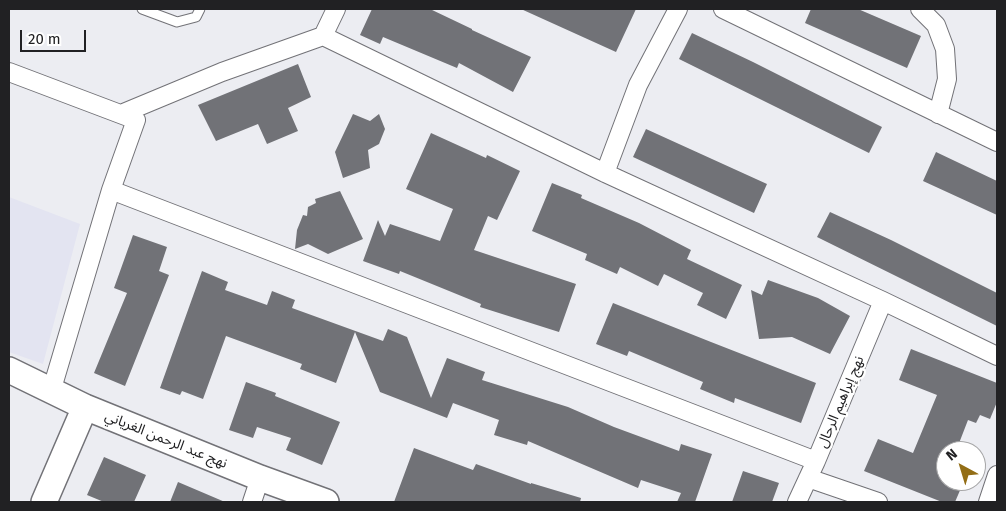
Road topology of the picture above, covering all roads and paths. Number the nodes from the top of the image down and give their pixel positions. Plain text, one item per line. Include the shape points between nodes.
1 (142, 9) edge
2 (200, 9) edge
3 (336, 9) edge
4 (678, 9) edge
5 (723, 9) edge
6 (920, 9) edge
7 (324, 36) junction
8 (9, 72) edge
9 (121, 114) junction
10 (938, 114) junction
11 (997, 142) edge
12 (605, 172) junction
13 (111, 190) junction
14 (883, 301) junction
15 (997, 356) edge
16 (9, 370) edge
17 (51, 392) junction
18 (85, 408) junction
19 (816, 461) junction
20 (997, 476) edge
21 (260, 478) junction
22 (808, 478) junction
23 (44, 502) edge
24 (252, 502) edge
25 (326, 502) edge
26 (797, 502) edge
27 (878, 502) edge
28 (988, 502) edge

1 - 2 lane via 176,22 196,17
3 - 7 street
4 - 12 street via 638,85
5 - 10 street
6 - 10 street via 936,25 945,48 947,79
7 - 9 street via 222,72
7 - 12 street
8 - 9 street
9 - 13 street via 136,120
10 - 11 street
12 - 14 street
13 - 17 street
13 - 19 street
14 - 15 street
14 - 19 street, نهج إبراهيم الرحال
16 - 17 street, نهج عبد الرحمن الغرياني
17 - 18 street, نهج عبد الرحمن الغرياني
18 - 21 street, نهج عبد الرحمن الغرياني
18 - 23 street
19 - 22 street, نهج إبراهيم الرحال
20 - 28 street
21 - 24 street
21 - 25 street, نهج عبد الرحمن الغرياني
22 - 26 street, نهج إبراهيم الرحال
22 - 27 street

